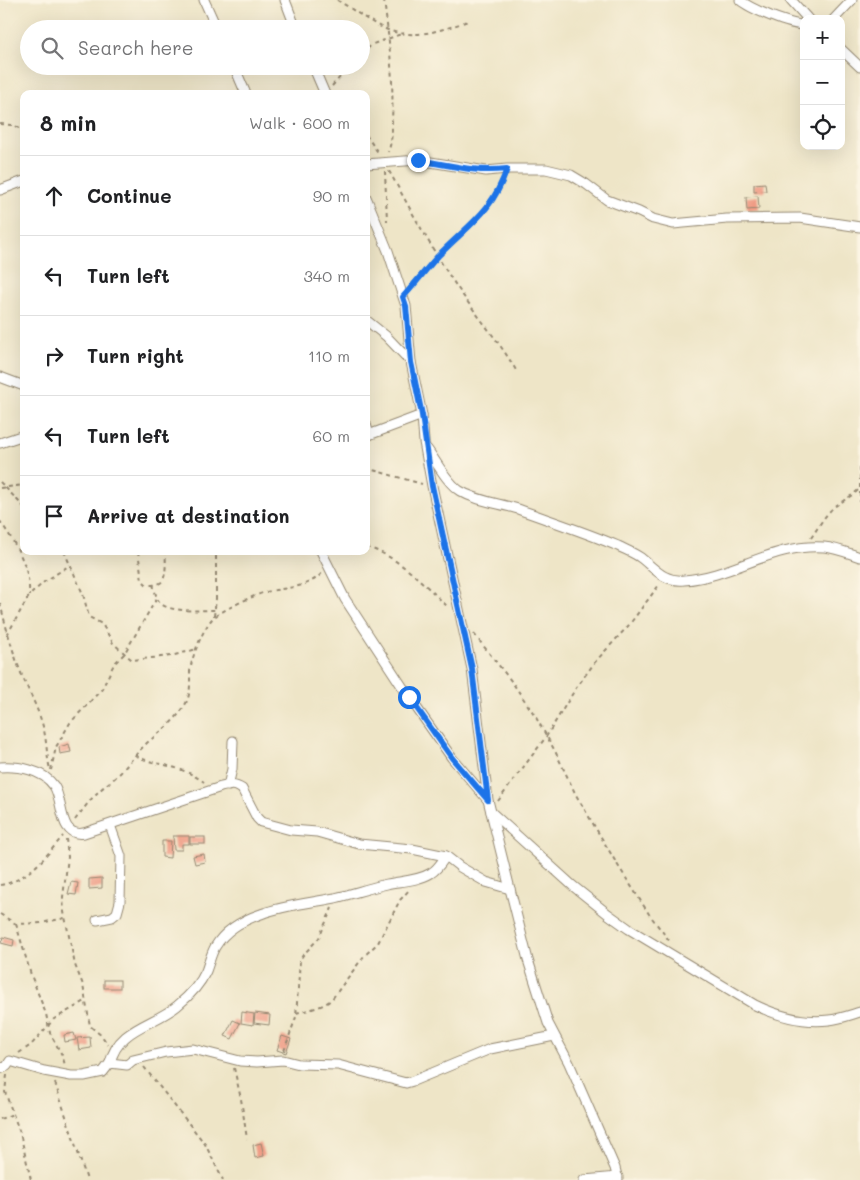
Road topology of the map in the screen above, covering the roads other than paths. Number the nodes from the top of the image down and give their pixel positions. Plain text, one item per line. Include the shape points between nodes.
1 (204, 0) edge
2 (285, 0) edge
3 (740, 0) edge
4 (791, 0) edge
5 (802, 0) edge
6 (852, 0) edge
7 (802, 15) edge
8 (805, 15) edge
9 (838, 15) edge
10 (213, 20) edge
11 (293, 20) edge
12 (800, 23) edge
13 (845, 53) edge
14 (860, 67) edge
15 (238, 75) edge
16 (317, 75) edge
17 (244, 90) edge
18 (323, 90) edge
19 (370, 164) edge
20 (20, 182) edge
21 (0, 190) edge
22 (370, 207) edge
23 (860, 227) edge
24 (370, 323) edge
25 (411, 362) junction
26 (0, 377) edge
27 (20, 384) edge
28 (422, 415) junction
29 (370, 435) edge
30 (20, 436) edge
31 (0, 443) edge
32 (426, 447) junction
33 (323, 555) edge
34 (860, 557) edge
35 (233, 741) dead end
36 (0, 767) edge
37 (224, 786) junction
38 (488, 800) junction
39 (490, 811) junction
40 (110, 825) junction
41 (446, 856) junction
42 (510, 889) junction
43 (97, 920) dead end
44 (860, 1012) edge
45 (554, 1036) junction
46 (110, 1063) junction
47 (6, 1065) edge
48 (618, 1178) edge
49 (584, 1180) edge

1 - 10 street
2 - 11 street
3 - 12 street via 783,22
4 - 7 street
5 - 8 street
6 - 9 street
13 - 14 street
15 - 17 street
16 - 18 street
19 - 23 street via 418,160 486,171 546,169 571,176 607,200 673,224 800,218
20 - 21 street
22 - 25 street via 406,306
24 - 25 street
25 - 28 street
26 - 27 street
28 - 29 street
28 - 32 street
30 - 31 street
32 - 34 street via 460,491 613,544 641,558 672,580 698,578 799,548 836,549
32 - 38 street via 472,669
33 - 38 street via 362,628 429,727
35 - 37 street via 232,769
36 - 40 street via 26,769 54,786 68,830 72,833 82,834
37 - 40 street
37 - 41 street via 242,789 256,818 273,826 317,832 359,844
38 - 39 street
39 - 42 street
39 - 44 street via 608,914 756,1005 773,1014 814,1021
40 - 43 street via 121,856 120,902 117,913 112,917
41 - 42 street via 486,882
41 - 46 street via 438,868 423,877 297,904 262,913 238,924 215,946 205,972 190,994 166,1014 134,1030 117,1044
42 - 45 street via 539,996
45 - 46 street via 490,1049 406,1083 338,1066 231,1059 193,1049 133,1060 127,1065
45 - 48 street
46 - 47 street via 103,1072 84,1076
48 - 49 street

